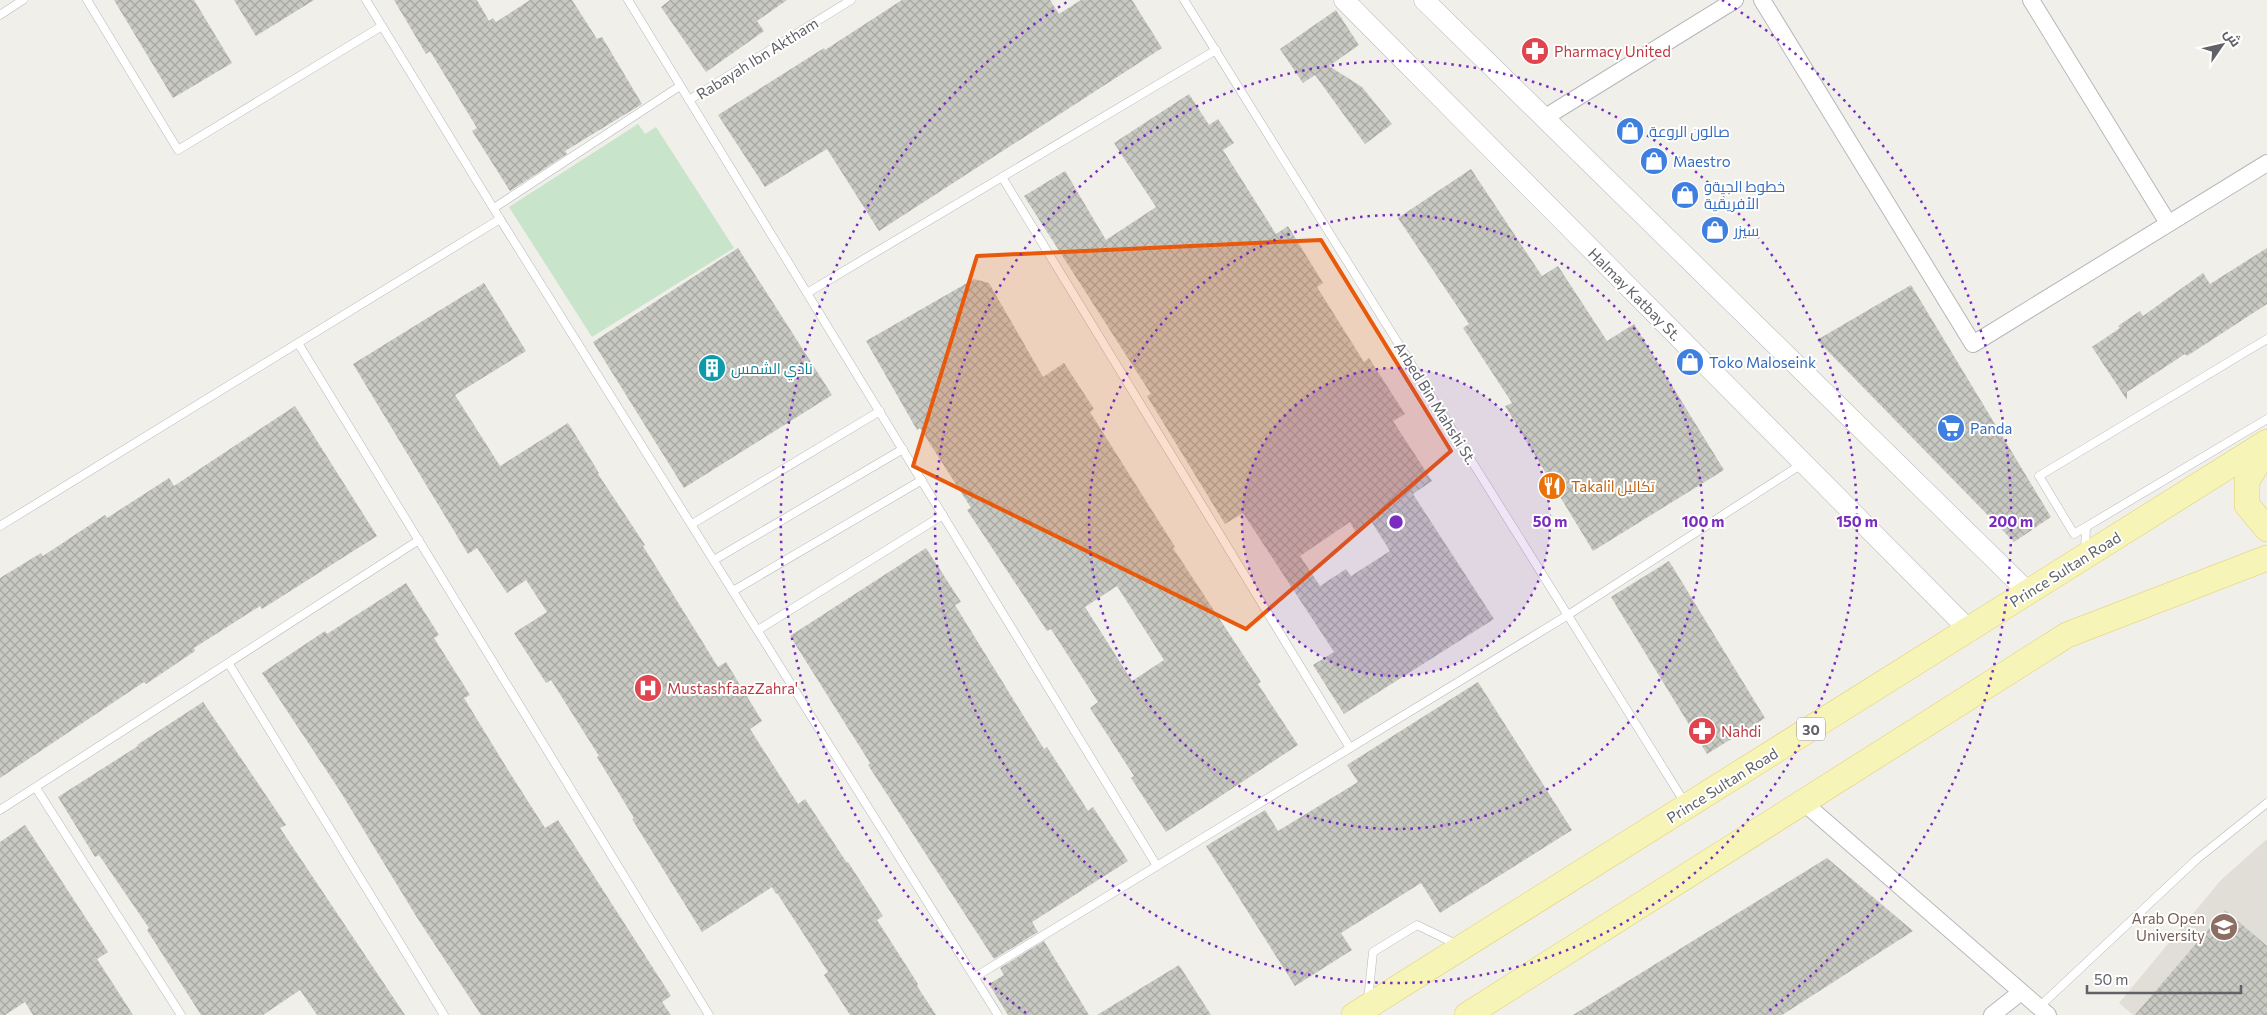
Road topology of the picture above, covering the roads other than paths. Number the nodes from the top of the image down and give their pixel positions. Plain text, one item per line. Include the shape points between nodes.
1 (24, 0) edge
2 (87, 0) edge
3 (366, 0) edge
4 (628, 0) edge
5 (850, 0) edge
6 (1184, 0) edge
7 (1344, 0) edge
8 (1424, 0) edge
9 (1735, 0) edge
10 (1762, 0) edge
11 (2031, 0) edge
12 (0, 15) edge
13 (382, 26) junction
14 (1216, 50) junction
15 (680, 86) junction
16 (689, 100) junction
17 (1544, 118) junction
18 (2267, 163) edge
19 (1002, 177) junction
20 (494, 208) junction
21 (500, 218) junction
22 (2168, 224) junction
23 (807, 293) junction
24 (2267, 339) edge
25 (298, 343) junction
26 (880, 411) junction
27 (2267, 419) edge
28 (2267, 442) edge
29 (2267, 448) edge
30 (903, 450) junction
31 (1803, 463) junction
32 (922, 480) junction
33 (943, 515) junction
34 (692, 524) junction
35 (0, 526) edge
36 (2086, 527) junction
37 (2267, 529) edge
38 (419, 540) junction
39 (2085, 556) junction
40 (2267, 558) edge
41 (714, 560) junction
42 (733, 591) junction
43 (2028, 592) junction
44 (1568, 615) junction
45 (758, 630) junction
46 (1968, 630) junction
47 (229, 664) junction
48 (1350, 748) junction
49 (36, 788) junction
50 (1803, 802) junction
51 (2267, 803) edge
52 (1687, 806) junction
53 (0, 810) edge
54 (1157, 866) junction
55 (1462, 947) junction
56 (975, 977) junction
57 (2021, 992) junction
58 (1360, 1011) edge
59 (2044, 1011) edge
60 (1469, 1014) edge
61 (181, 1015) edge
62 (444, 1015) edge
63 (709, 1015) edge
64 (998, 1015) edge
65 (1992, 1015) edge

1 - 12 lane
2 - 13 lane via 178,150
3 - 13 lane
4 - 15 lane
5 - 16 lane, Rabayah Ibn Aktham
6 - 14 lane, Arbed Bin Mahshi St.
7 - 31 street, Halmay Katbay St.
8 - 17 street
9 - 17 street
10 - 22 street via 1973,344
11 - 22 street
13 - 20 lane
14 - 19 lane
14 - 44 lane, Arbed Bin Mahshi St.
15 - 16 lane
15 - 20 lane
16 - 23 lane
17 - 43 street
18 - 22 street
19 - 23 lane
19 - 48 lane
20 - 21 lane
21 - 25 lane
21 - 34 lane
23 - 26 lane
24 - 36 lane via 2039,476 2074,534
25 - 35 lane
25 - 38 lane
26 - 30 lane
26 - 34 lane
27 - 36 lane
28 - 39 main road, Prince Sultan Road / 30
29 - 37 main road via 2247,481 2247,505
30 - 32 lane
30 - 41 lane
31 - 44 lane
31 - 46 street, Halmay Katbay St.
32 - 33 lane
32 - 42 lane
33 - 45 lane
33 - 54 lane
34 - 41 lane
36 - 39 lane
38 - 47 lane
38 - 63 lane
39 - 43 main road, Prince Sultan Road / 30
40 - 50 main road via 2067,635
41 - 42 lane
42 - 45 lane
43 - 46 main road, Prince Sultan Road / 30
44 - 48 lane
44 - 52 lane, Arbed Bin Mahshi St.
45 - 56 lane
46 - 52 main road, Prince Sultan Road / 30
47 - 49 lane
47 - 62 lane
48 - 54 lane
49 - 53 lane
49 - 61 lane
50 - 57 street
50 - 60 main road
51 - 59 lane via 2197,859
52 - 55 main road, Prince Sultan Road / 30
54 - 56 lane
55 - 58 main road, Prince Sultan Road / 30
55 - 58 lane via 1417,924 1373,952
56 - 64 lane
57 - 59 street
57 - 65 street

